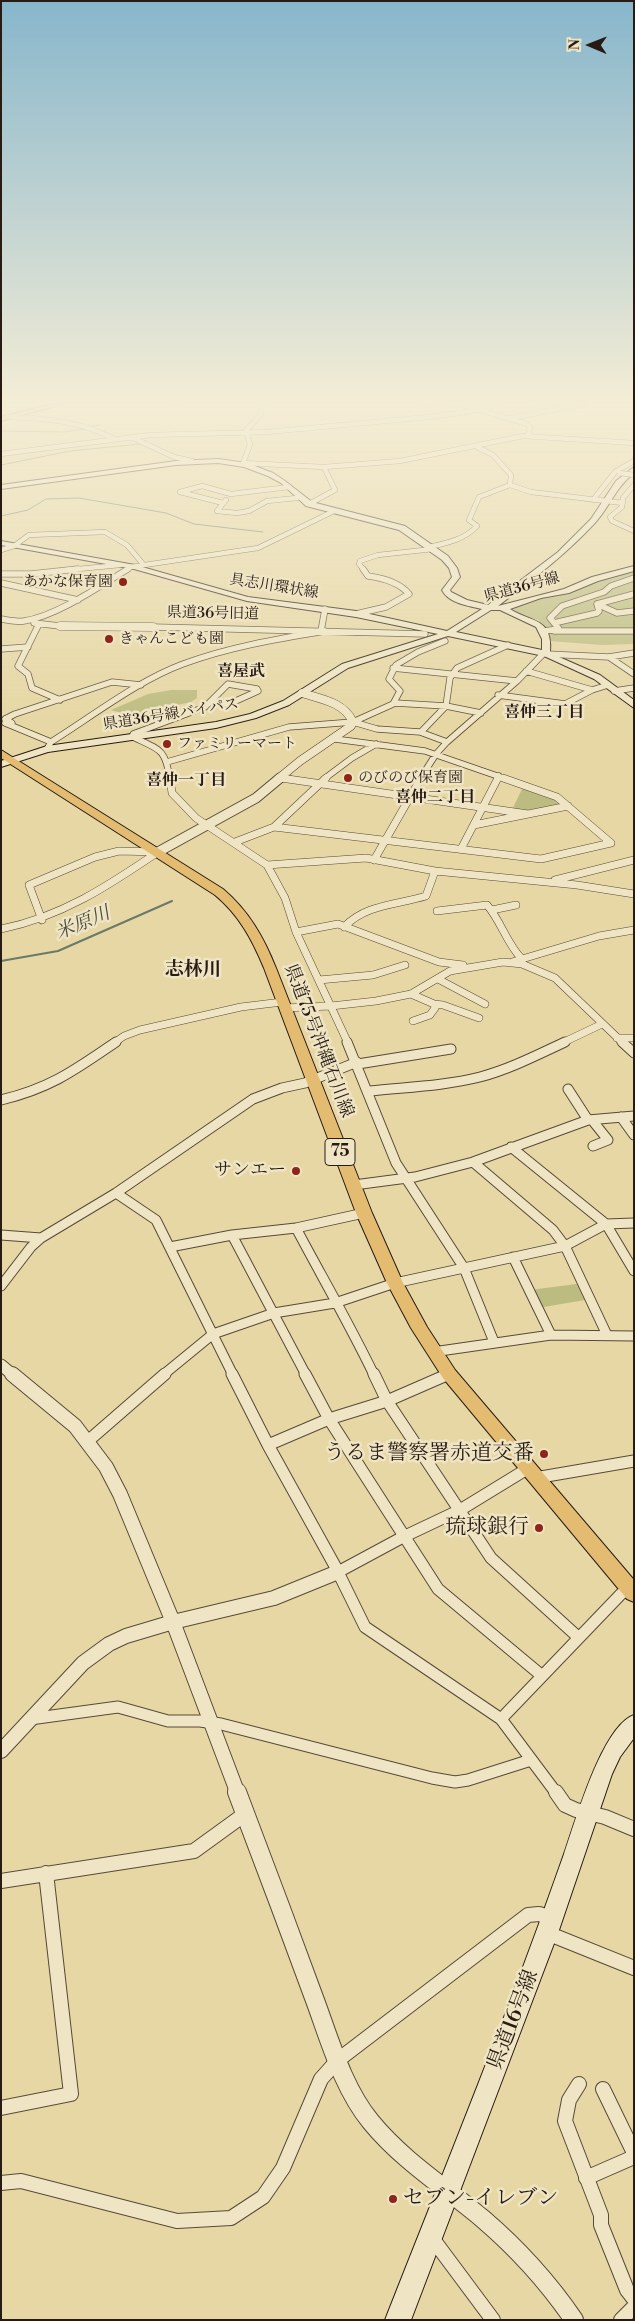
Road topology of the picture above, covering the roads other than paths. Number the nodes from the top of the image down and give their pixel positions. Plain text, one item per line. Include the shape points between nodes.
1 (230, 512) edge
2 (245, 512) edge
3 (331, 512) edge
4 (339, 512) edge
5 (472, 512) edge
6 (599, 512) edge
7 (616, 512) edge
8 (634, 531) edge
9 (1, 543) edge
10 (14, 546) junction
11 (431, 548) junction
12 (1, 550) edge
13 (143, 564) junction
14 (120, 565) junction
15 (131, 567) junction
16 (634, 568) edge
17 (1, 574) edge
18 (634, 578) edge
19 (1, 583) edge
20 (634, 594) edge
21 (78, 600) junction
22 (597, 604) junction
23 (390, 606) junction
24 (489, 608) junction
25 (502, 608) junction
26 (325, 609) junction
27 (634, 611) edge
28 (356, 614) junction
29 (372, 617) junction
30 (1, 619) edge
31 (22, 621) junction
32 (39, 624) junction
33 (554, 624) junction
34 (1, 625) edge
35 (60, 626) joint
36 (153, 627) joint
37 (323, 631) junction
38 (544, 631) junction
39 (634, 631) edge
40 (425, 634) dead end
41 (447, 637) junction
42 (508, 645) junction
43 (28, 647) junction
44 (1, 649) edge
45 (634, 653) edge
46 (545, 654) junction
47 (610, 657) junction
48 (393, 668) junction
49 (526, 671) junction
50 (453, 673) junction
51 (634, 674) edge
52 (518, 681) junction
53 (141, 685) junction
54 (611, 688) junction
55 (634, 688) edge
56 (592, 690) junction
57 (302, 693) junction
58 (498, 696) junction
59 (60, 700) junction
60 (210, 701) junction
61 (395, 704) junction
62 (634, 705) edge
63 (446, 706) junction
64 (481, 712) junction
65 (353, 722) junction
66 (5, 723) edge
67 (421, 732) junction
68 (133, 736) junction
69 (335, 739) junction
70 (447, 742) junction
71 (376, 744) junction
72 (49, 745) junction
73 (436, 754) junction
74 (5, 759) edge
75 (167, 762) junction
76 (499, 776) junction
77 (280, 778) junction
78 (318, 784) junction
79 (409, 797) junction
80 (568, 806) junction
81 (481, 808) junction
82 (528, 814) junction
83 (206, 825) junction
84 (474, 825) junction
85 (274, 827) junction
86 (385, 839) junction
87 (235, 842) junction
88 (461, 849) junction
89 (158, 852) junction
90 (374, 860) junction
91 (634, 860) edge
92 (267, 865) junction
93 (435, 872) junction
94 (547, 882) junction
95 (634, 894) edge
96 (516, 905) dead end
97 (492, 910) junction
98 (438, 911) dead end
99 (42, 920) junction
100 (344, 927) junction
101 (1, 929) edge
102 (634, 930) edge
103 (296, 932) junction
104 (521, 958) junction
105 (511, 962) junction
106 (405, 965) dead end
107 (485, 966) junction
108 (438, 978) junction
109 (319, 980) junction
110 (411, 994) junction
111 (434, 1004) junction
112 (486, 1004) dead end
113 (283, 1005) junction
114 (331, 1006) junction
115 (479, 1018) dead end
116 (413, 1021) dead end
117 (602, 1024) junction
118 (617, 1038) junction
119 (634, 1038) edge
120 (451, 1049) dead end
121 (634, 1053) edge
122 (358, 1063) junction
123 (312, 1080) junction
124 (568, 1089) dead end
125 (370, 1091) junction
126 (1, 1100) edge
127 (634, 1116) edge
128 (621, 1117) junction
129 (590, 1120) junction
130 (634, 1135) edge
131 (592, 1146) dead end
132 (511, 1147) junction
133 (473, 1162) junction
134 (406, 1177) junction
135 (354, 1185) junction
136 (116, 1193) junction
137 (364, 1214) junction
138 (634, 1223) edge
139 (606, 1224) junction
140 (296, 1228) junction
141 (1, 1235) edge
142 (232, 1235) junction
143 (41, 1238) junction
144 (565, 1246) junction
145 (170, 1247) junction
146 (514, 1257) junction
147 (464, 1268) junction
148 (634, 1271) edge
149 (395, 1283) junction
150 (1, 1286) edge
151 (335, 1303) junction
152 (274, 1313) junction
153 (213, 1334) junction
154 (551, 1335) junction
155 (607, 1335) junction
156 (634, 1336) edge
157 (494, 1342) junction
158 (434, 1352) junction
159 (1, 1365) edge
160 (449, 1374) junction
161 (387, 1402) junction
162 (329, 1419) junction
163 (88, 1441) junction
164 (268, 1445) junction
165 (634, 1461) edge
166 (531, 1474) junction
167 (460, 1510) junction
168 (403, 1537) junction
169 (338, 1572) junction
170 (632, 1589) edge
171 (173, 1622) junction
172 (578, 1637) junction
173 (540, 1675) junction
174 (29, 1719) junction
175 (501, 1719) junction
176 (211, 1722) junction
177 (634, 1723) edge
178 (1, 1750) edge
179 (531, 1760) junction
180 (588, 1812) junction
181 (246, 1814) junction
182 (634, 1829) edge
183 (46, 1874) junction
184 (1, 1881) edge
185 (550, 1926) junction
186 (634, 1968) edge
187 (338, 2060) junction
188 (579, 2084) dead end
189 (603, 2089) dead end
190 (1, 2108) edge
191 (634, 2155) edge
192 (586, 2178) junction
193 (1, 2182) edge
194 (448, 2192) junction
195 (430, 2236) junction
196 (634, 2299) edge
197 (634, 2307) edge
198 (398, 2320) edge
199 (492, 2320) edge
200 (574, 2320) edge
201 (621, 2320) edge

1 - 2 street
3 - 13 street via 258,548
4 - 11 main road via 402,528
5 - 11 street via 469,520 477,526 474,529 458,539
6 - 24 main road via 572,544
7 - 8 street via 610,519
9 - 10 main road, 具志川環状線
10 - 12 street
10 - 13 street via 30,535 42,533 105,532 127,544
10 - 14 main road, 具志川環状線
11 - 23 street via 378,555 360,561 358,564 368,576 383,578 409,594
11 - 24 main road via 453,568 456,577 446,590 448,594
13 - 15 street
14 - 15 main road, 具志川環状線
14 - 17 street
15 - 21 street
15 - 26 main road, 具志川環状線 via 247,599
16 - 25 main road, 県道36号線
18 - 33 street via 562,606 550,618
19 - 21 street
20 - 22 street
21 - 31 street
22 - 27 street via 617,613
22 - 33 street via 600,611
23 - 28 street
23 - 29 street via 374,612
24 - 25 main road, 県道36号線
24 - 41 main road, 県道36号線
25 - 38 main road via 534,621
26 - 28 main road, 具志川環状線
26 - 37 street
28 - 29 main road, 具志川環状線
29 - 41 main road, 具志川環状線
30 - 31 street
31 - 32 street, 県道36号旧道
31 - 34 street, 県道36号旧道
32 - 35 street, 県道36号旧道
32 - 43 street
33 - 38 street via 559,629
35 - 36 street, 県道36号旧道
36 - 37 street, 県道36号旧道
37 - 40 street, 県道36号旧道
37 - 53 street via 212,655 182,664
38 - 39 street
38 - 46 main road
41 - 42 main road, 具志川環状線
41 - 48 street
41 - 57 main road, 県道36号線バイパス via 345,666
42 - 46 main road, 具志川環状線
42 - 50 street via 457,668
43 - 44 street
43 - 59 street via 18,666 28,674 32,688
45 - 47 street
46 - 47 street
46 - 49 street
46 - 54 main road, 具志川環状線 via 589,672
47 - 51 street
48 - 50 street
48 - 61 street via 389,679 400,691
49 - 52 street
49 - 56 street
50 - 52 street
50 - 63 street
52 - 58 street
53 - 59 street via 112,682
53 - 72 street
54 - 55 street
54 - 56 street
54 - 62 main road, 具志川環状線
56 - 58 street via 565,704
57 - 65 street via 340,706 350,714
57 - 68 main road, 県道36号線バイパス via 272,710 234,722
58 - 64 street
59 - 66 street via 5,719 12,723
60 - 60 street via 228,684 258,691 229,704
60 - 68 street
61 - 63 street
61 - 65 street
63 - 64 street
63 - 67 street
64 - 70 street
65 - 67 street via 386,730
65 - 69 street
65 - 75 street via 289,727
66 - 72 street
67 - 70 street
68 - 72 main road, 県道36号線バイパス
68 - 75 street via 161,750
69 - 71 street
69 - 77 street
70 - 73 street
71 - 73 street
71 - 78 street
72 - 74 main road, 県道36号線バイパス
73 - 76 street
73 - 79 street
74 - 89 main road, 県道75号沖縄石川線 / 75
75 - 83 street via 172,793
76 - 80 street via 557,797
76 - 81 street
77 - 78 street
77 - 83 street via 256,798
78 - 79 street
78 - 85 street
79 - 81 street
79 - 86 street
80 - 82 street
80 - 88 street via 611,843 541,859
81 - 82 street
81 - 84 street
82 - 84 street
83 - 87 street
83 - 89 street
84 - 88 street
85 - 86 street
85 - 87 street
86 - 88 street
86 - 90 street
87 - 92 street
89 - 99 street via 84,900
89 - 99 street via 119,851 94,857 29,885
89 - 113 main road, 県道75号沖縄石川線 / 75 via 219,892 246,920 256,935
90 - 92 street via 347,858
90 - 93 street
91 - 94 street
92 - 103 street via 285,898
93 - 94 street
93 - 100 street via 426,896 368,910 352,917
94 - 95 street
96 - 97 street
97 - 98 street via 480,904
97 - 104 street via 499,918 510,947
99 - 101 street
100 - 103 street via 338,924
100 - 107 street via 439,962
102 - 104 street via 599,936
103 - 109 street
104 - 105 street
105 - 107 street
105 - 117 street via 555,978
106 - 109 street via 374,977
107 - 108 street via 450,971
108 - 110 street
108 - 112 street
109 - 114 street
110 - 111 street
110 - 114 street
111 - 115 street
111 - 116 street via 430,1015
113 - 114 street
113 - 123 main road, 県道75号沖縄石川線 / 75
113 - 126 street via 241,1007 140,1030 124,1036 61,1079 30,1094
114 - 122 street
117 - 118 street
117 - 125 street via 481,1077 441,1085
118 - 119 street
118 - 121 street
120 - 122 street
122 - 123 street
122 - 125 street
123 - 135 main road, 県道75号沖縄石川線 / 75
123 - 136 street via 253,1099
124 - 129 street
125 - 134 street via 396,1163
127 - 128 street
128 - 129 street
128 - 130 street
129 - 131 street via 608,1140
129 - 132 street
132 - 133 street
132 - 139 street
133 - 134 street
133 - 144 street via 553,1230
134 - 135 street
134 - 147 street
135 - 137 main road, 県道75号沖縄石川線 / 75
136 - 143 street
136 - 145 street via 156,1220
137 - 140 street
137 - 149 main road, 県道75号沖縄石川線 / 75
138 - 139 street
139 - 144 street
139 - 148 street
140 - 142 street
140 - 151 street
141 - 143 street
142 - 145 street
142 - 152 street
143 - 150 street
144 - 146 street
144 - 155 street
145 - 153 street
146 - 147 street
146 - 154 street
147 - 149 street
147 - 157 street
149 - 151 street
149 - 158 main road, 県道75号沖縄石川線 / 75
151 - 152 street
151 - 161 street via 351,1327
152 - 153 street
152 - 162 street
153 - 163 street
153 - 164 street
154 - 155 street
154 - 157 street
155 - 156 street
157 - 158 street
158 - 160 main road, 県道75号沖縄石川線 / 75
159 - 163 street via 59,1411
160 - 161 street
160 - 166 main road, 県道75号沖縄石川線 / 75
161 - 162 street
161 - 167 street
162 - 164 street
162 - 168 street
163 - 171 street via 120,1494
164 - 169 street
165 - 166 street
166 - 167 street
166 - 170 main road, 県道75号沖縄石川線 / 75
167 - 168 street
167 - 172 street via 491,1558
168 - 169 street
168 - 173 street via 438,1589
169 - 171 street via 274,1598
169 - 175 street via 365,1627
170 - 172 street via 621,1594
171 - 174 street via 126,1636 95,1652
171 - 176 street
172 - 173 street
173 - 175 street
174 - 176 street via 118,1707 168,1721
174 - 178 street
175 - 179 street
176 - 179 street via 455,1782
176 - 181 street
177 - 180 main road, 県道16号線 via 607,1762
179 - 180 street via 565,1805
180 - 182 street
180 - 185 main road, 県道16号線
181 - 183 street via 194,1851
181 - 187 street
183 - 184 street
183 - 190 street via 71,2094
185 - 186 street
185 - 187 street via 539,1914 528,1915
185 - 194 main road, 県道16号線
187 - 193 street via 321,2079 284,2168 263,2197 231,2218 177,2221 21,2181
187 - 194 street via 371,2122 411,2163
188 - 192 street via 569,2100 565,2121
189 - 191 street
191 - 192 street
192 - 196 street via 601,2215 601,2225 627,2290
194 - 195 main road, 県道16号線
194 - 200 street via 516,2248
195 - 198 main road, 県道16号線
195 - 199 street
197 - 201 street

